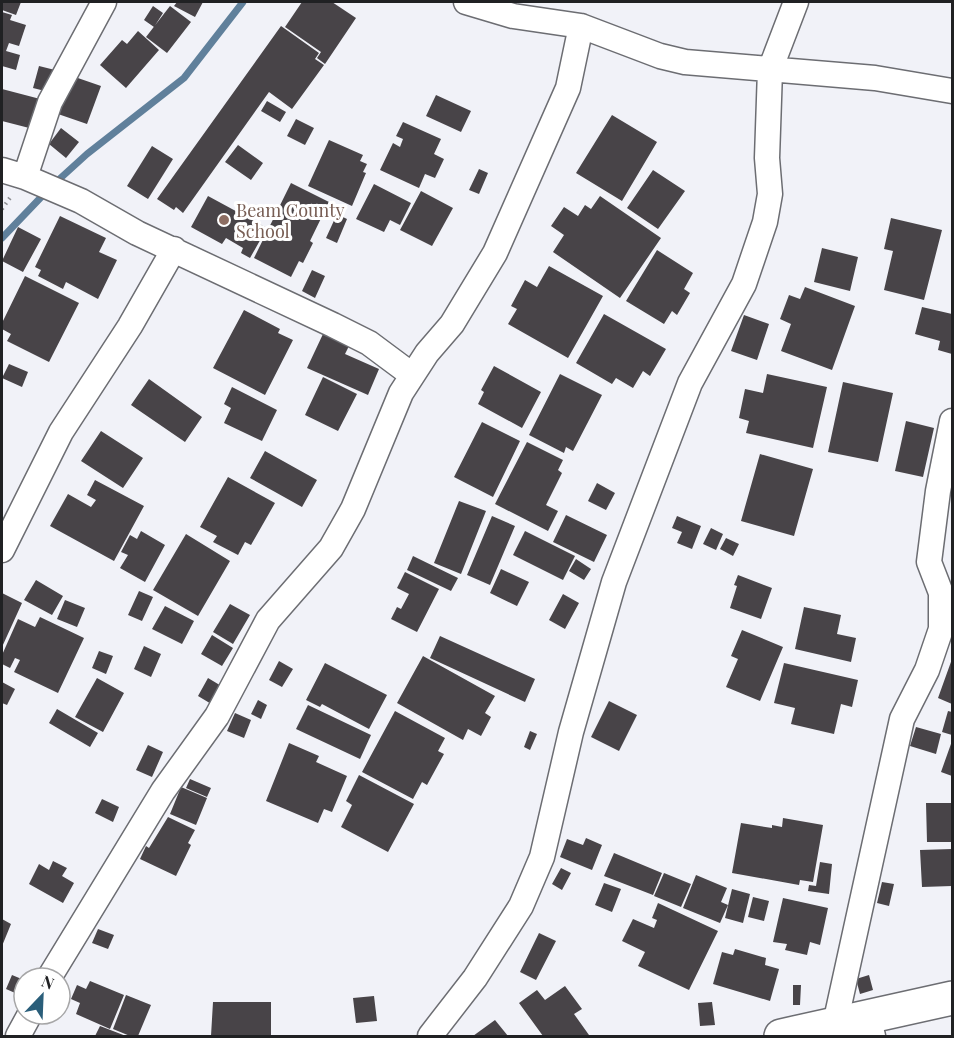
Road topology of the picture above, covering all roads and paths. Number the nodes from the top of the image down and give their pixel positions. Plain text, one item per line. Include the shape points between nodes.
1 (104, 2) edge
2 (466, 2) edge
3 (795, 2) edge
4 (581, 26) junction
5 (770, 70) junction
6 (952, 91) edge
7 (2, 170) edge
8 (32, 180) junction
9 (174, 249) junction
10 (412, 375) junction
11 (952, 421) edge
12 (2, 550) edge
13 (947, 628) edge
14 (56, 966) edge
15 (952, 998) edge
16 (835, 1024) junction
17 (870, 1027) edge
18 (430, 1036) edge
19 (781, 1036) edge

1 - 8 street via 50,102
2 - 4 street via 513,16
3 - 5 street
4 - 5 street via 685,62
4 - 10 street via 568,88 495,253 452,324
5 - 6 street via 875,78
5 - 18 street via 770,194 744,284 690,383 614,582 571,732 542,857 521,906 476,978
7 - 8 street
8 - 9 street
9 - 10 street via 369,343
9 - 12 street via 61,432
10 - 14 street via 353,509 331,548 268,620 217,716 163,790
11 - 13 street via 929,562 941,593
13 - 16 street via 902,719
15 - 17 street
16 - 17 street
16 - 19 street

